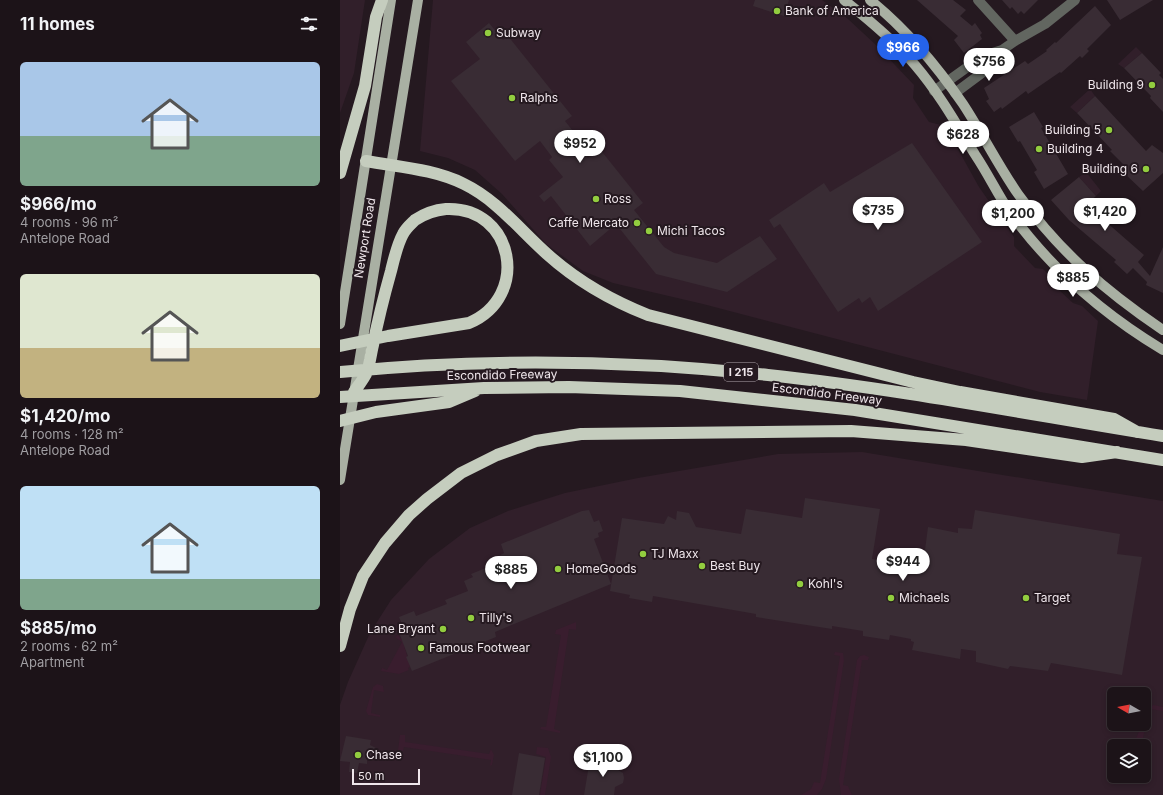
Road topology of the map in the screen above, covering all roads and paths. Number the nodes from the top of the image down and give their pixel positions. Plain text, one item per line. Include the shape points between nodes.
1 (382, 0) edge
2 (391, 0) edge
3 (418, 0) edge
4 (844, 0) edge
5 (870, 0) edge
6 (978, 0) edge
7 (1075, 0) edge
8 (1015, 41) junction
9 (1002, 50) junction
10 (948, 82) junction
11 (934, 91) junction
12 (955, 93) junction
13 (366, 161) junction
14 (390, 166) junction
15 (340, 173) edge
16 (341, 320) edge
17 (1163, 330) edge
18 (340, 346) edge
19 (1163, 350) edge
20 (340, 372) edge
21 (484, 388) junction
22 (354, 392) junction
23 (340, 397) edge
24 (340, 421) edge
25 (1137, 432) junction
26 (1163, 436) edge
27 (1117, 452) junction
28 (1163, 460) edge
29 (340, 480) edge
30 (340, 646) edge

1 - 15 highway via 376,17 365,86
2 - 13 main road, Newport Road
3 - 14 main road, Newport Road
4 - 11 main road via 915,65
5 - 10 main road via 903,30
6 - 8 street
7 - 8 street via 1045,24
8 - 9 street
9 - 10 street via 983,56
9 - 12 street via 990,68
10 - 11 street
10 - 12 main road
11 - 19 main road via 1008,209 1036,246 1096,304
12 - 17 main road via 1006,176 1060,245 1109,292
13 - 14 highway
13 - 16 main road, Newport Road
14 - 22 main road, Newport Road
14 - 25 highway via 433,173 463,183 498,207 577,279 608,298 648,315 913,382 1114,419
18 - 22 highway via 388,336 469,322 480,317 496,302 505,286 508,262 501,239 487,222 466,211 443,209 412,223 403,233 381,308 367,372
20 - 25 highway, Escondido Freeway / I 215 via 492,363 595,363 710,369 864,387
21 - 23 highway, Escondido Freeway / I 215
21 - 24 highway via 449,402 376,412
21 - 27 highway, Escondido Freeway / I 215 via 569,387 680,391 855,410
22 - 29 main road, Newport Road
25 - 26 highway, Escondido Freeway / I 215
27 - 28 highway, Escondido Freeway / I 215
27 - 30 highway via 1082,457 966,440 851,432 581,434 536,442 497,455 461,473 409,514 363,576 350,609

